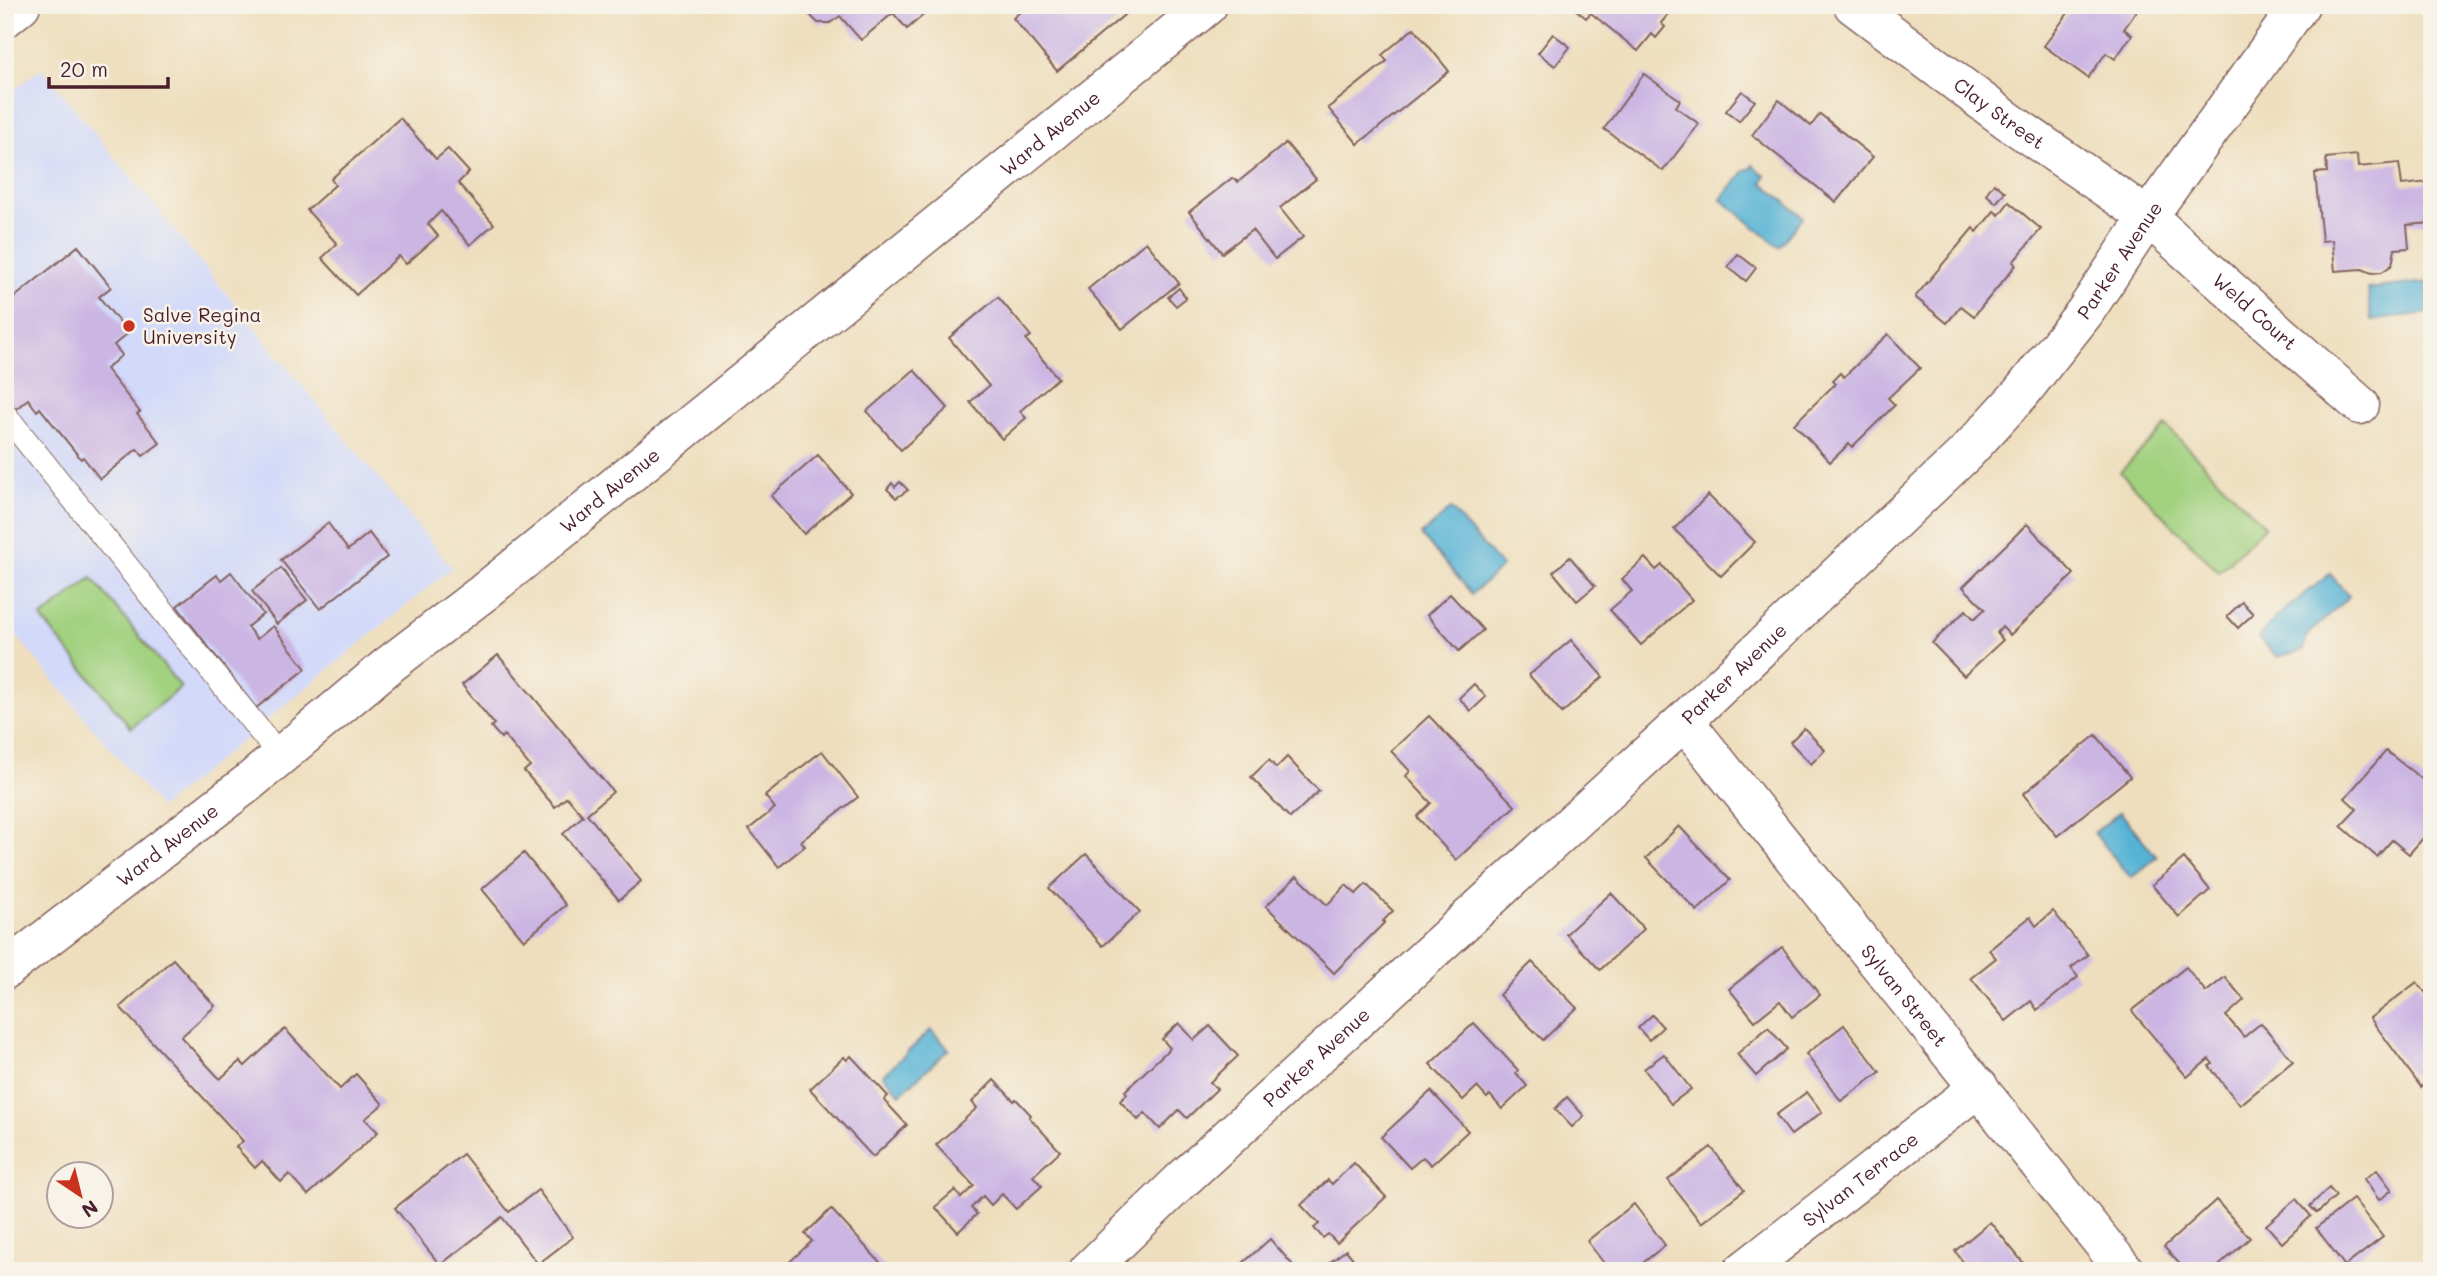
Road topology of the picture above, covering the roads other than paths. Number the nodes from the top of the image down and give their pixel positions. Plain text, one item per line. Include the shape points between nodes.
1 (21, 5) edge
2 (1208, 5) edge
3 (1853, 5) edge
4 (2300, 5) edge
5 (5, 18) edge
6 (2148, 217) junction
7 (2360, 405) dead end
8 (7, 417) edge
9 (1684, 721) junction
10 (280, 756) junction
11 (5, 970) edge
12 (1979, 1087) junction
13 (1088, 1271) edge
14 (1743, 1271) edge
15 (2125, 1271) edge

1 - 5 street
2 - 10 street, Ward Avenue
3 - 6 street, Clay Street via 2007,120
4 - 6 street, Parker Avenue
6 - 7 street, Weld Court
6 - 9 street, Parker Avenue via 2085,312 1966,453
8 - 10 lane
9 - 12 street, Sylvan Street
9 - 13 street, Parker Avenue
10 - 11 street, Ward Avenue
12 - 14 street, Sylvan Terrace
12 - 15 street, Sylvan Street

